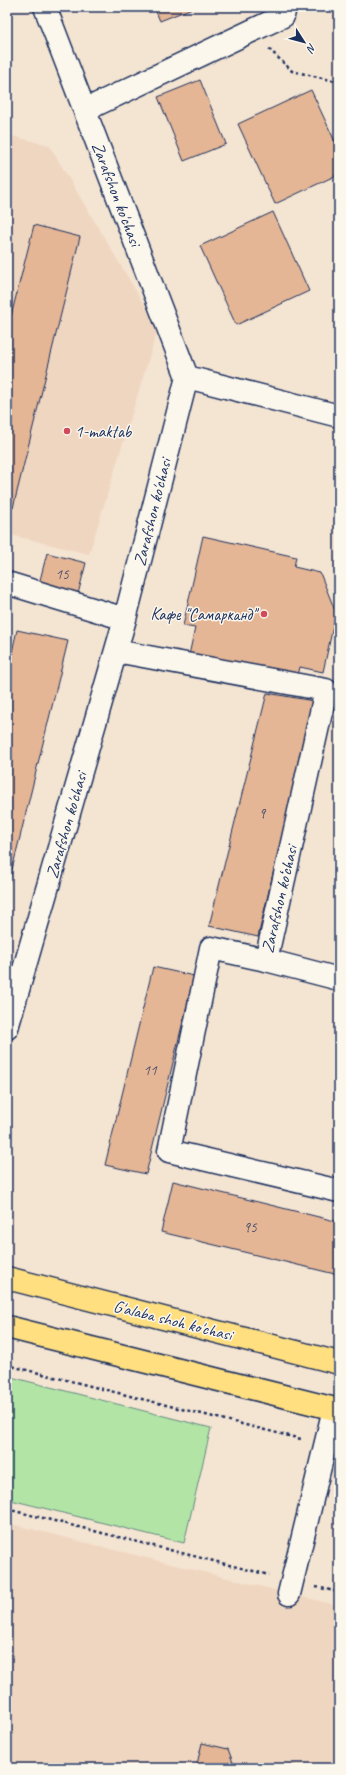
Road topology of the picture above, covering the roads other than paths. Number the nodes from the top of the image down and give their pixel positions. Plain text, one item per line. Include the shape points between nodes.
1 (45, 7) edge
2 (285, 7) edge
3 (85, 110) junction
4 (187, 377) junction
5 (339, 416) edge
6 (7, 583) edge
7 (126, 619) junction
8 (116, 651) junction
9 (332, 685) edge
10 (266, 960) junction
11 (339, 979) edge
12 (7, 1028) edge
13 (339, 1191) edge
14 (7, 1278) edge
15 (7, 1327) edge
16 (339, 1362) edge
17 (336, 1410) edge
18 (291, 1587) road end

1 - 3 street, Zarafshon ko'chasi
2 - 3 street via 283,16
3 - 4 street, Zarafshon ko'chasi
4 - 5 street
4 - 7 street, Zarafshon ko'chasi
6 - 7 street
7 - 8 street, Zarafshon ko'chasi
8 - 9 street, Zarafshon ko‘chasi
8 - 12 street, Zarafshon ko'chasi
9 - 10 street, Zarafshon ko‘chasi
10 - 11 street
10 - 13 street, Zarafshon ko‘chasi via 211,948 169,1151
14 - 16 main road, G'alaba shoh ko'chasi
15 - 17 main road
17 - 18 street via 325,1445

